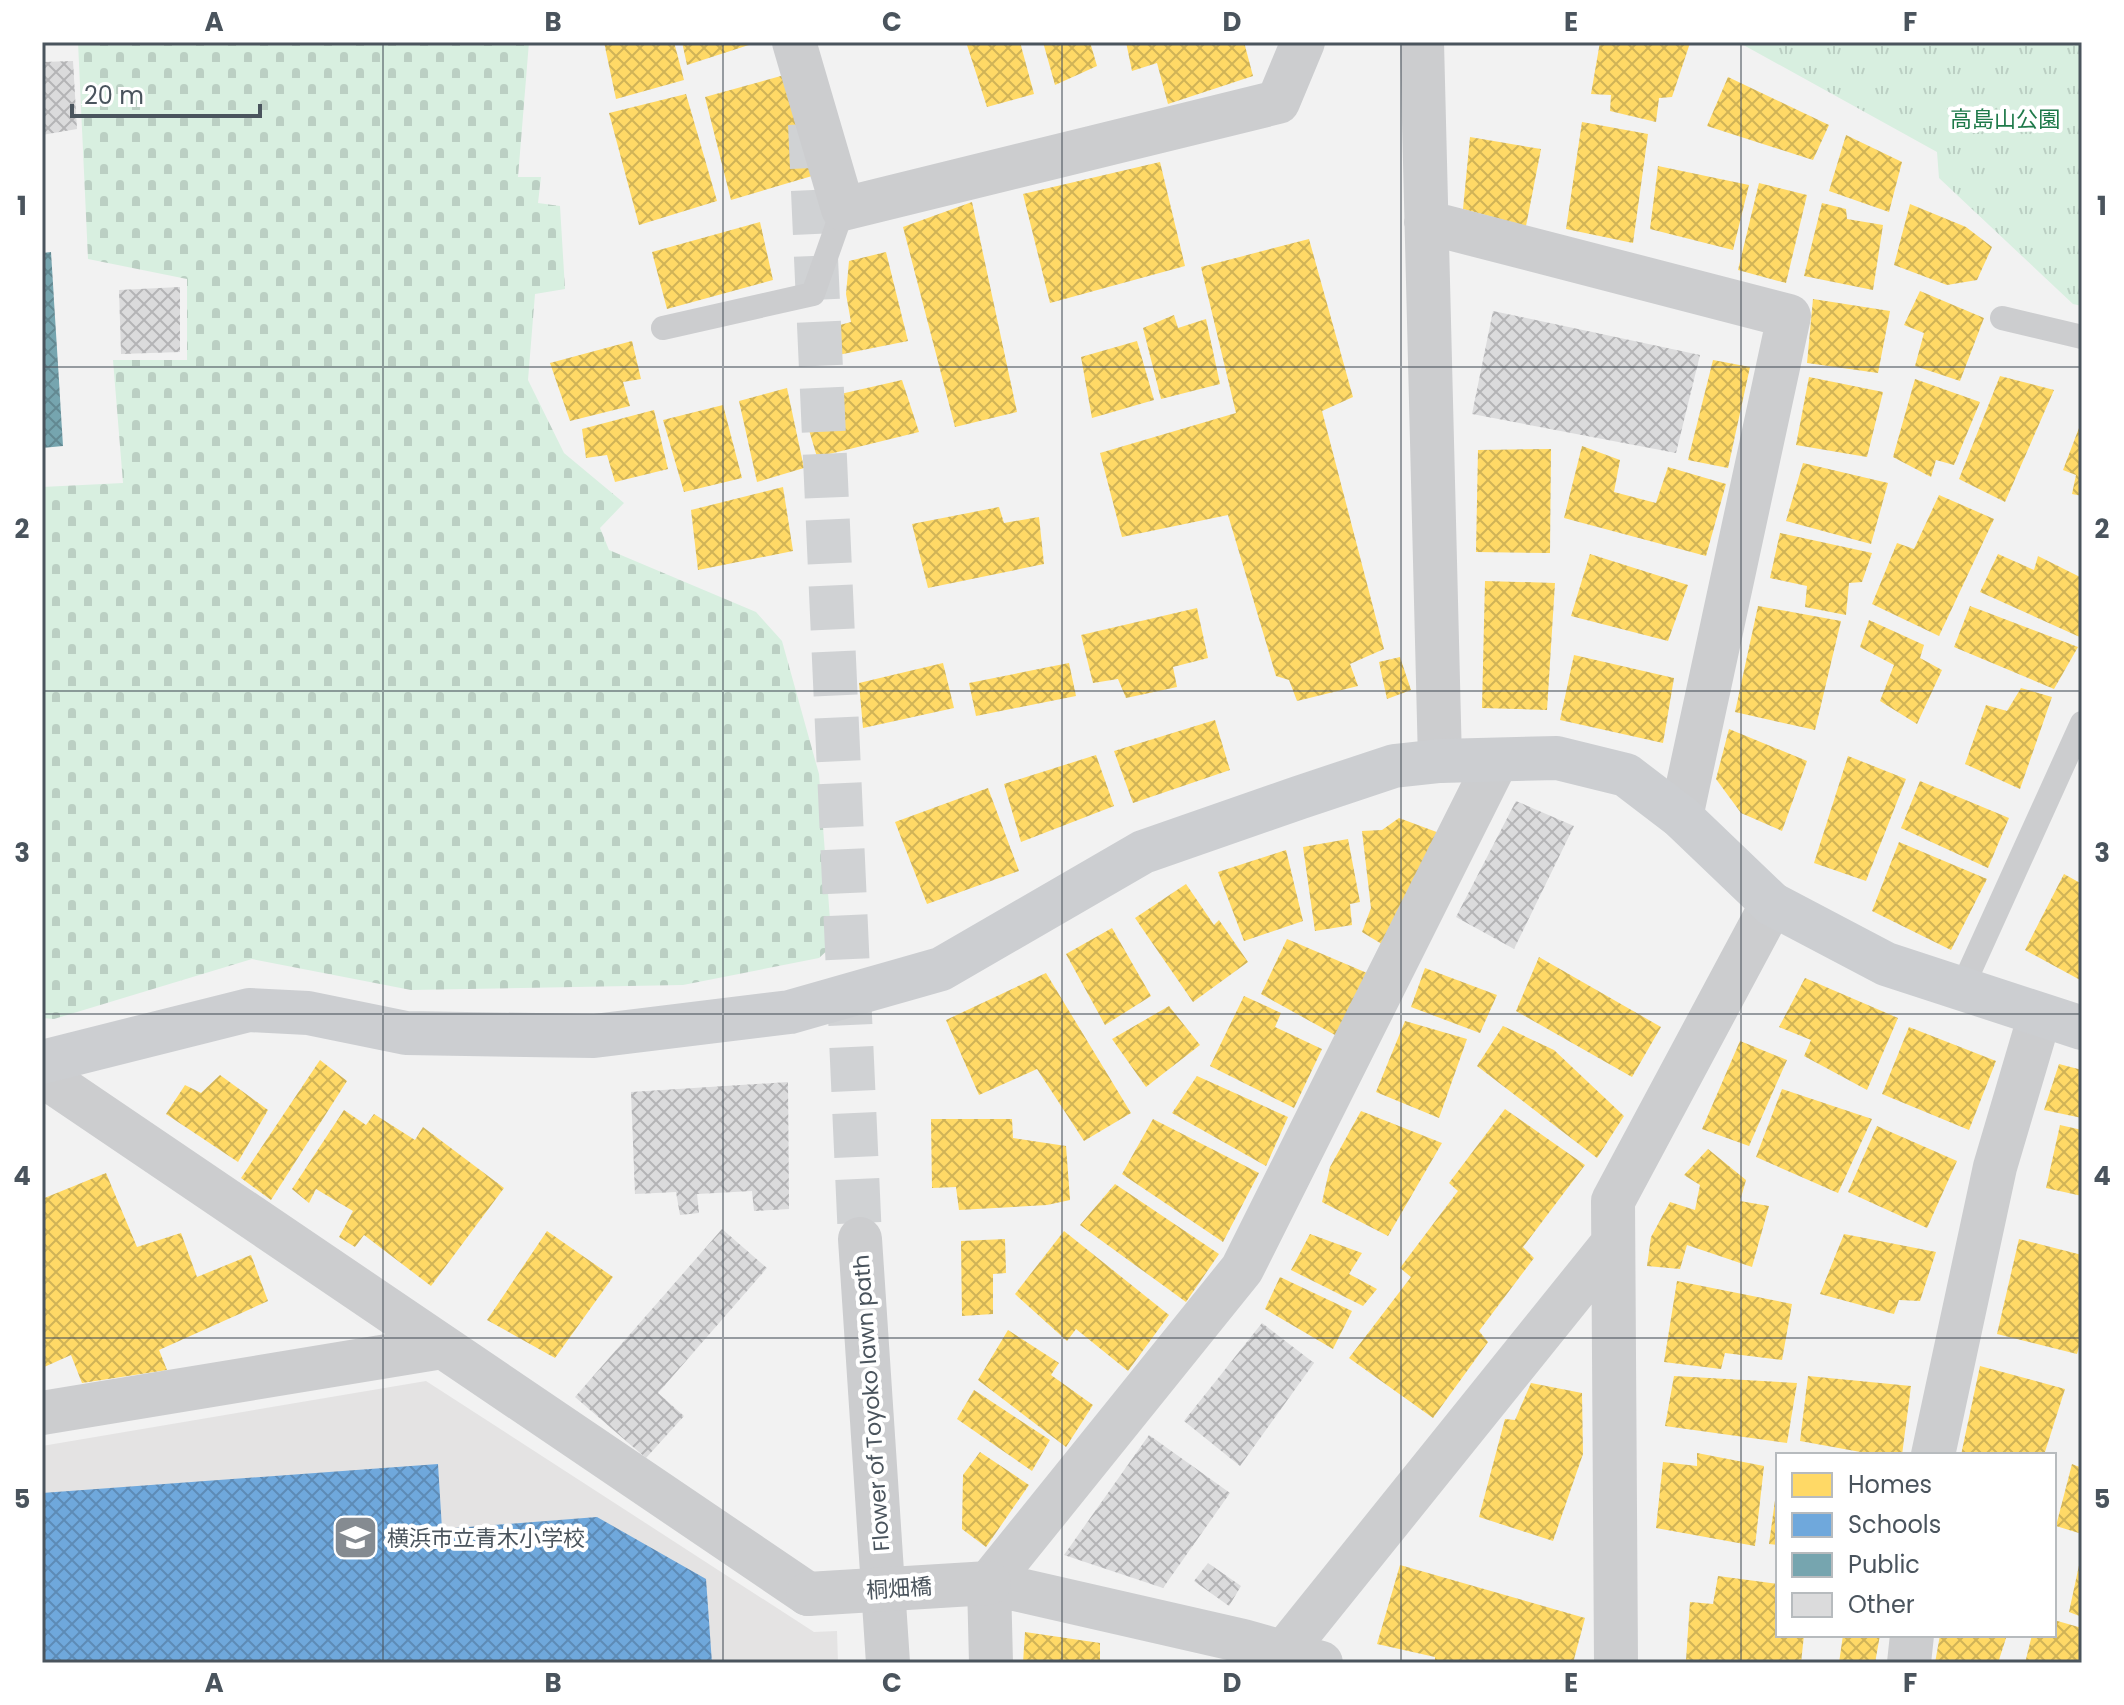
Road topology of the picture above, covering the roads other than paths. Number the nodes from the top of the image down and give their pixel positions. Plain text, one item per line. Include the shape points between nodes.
1 (794, 42) edge
2 (1303, 42) edge
3 (1422, 42) edge
4 (843, 209) junction
5 (1426, 222) junction
6 (2002, 318) dead end
7 (663, 328) dead end
8 (2082, 337) edge
9 (2082, 723) edge
10 (1497, 760) junction
11 (1440, 761) junction
12 (1681, 817) junction
13 (1772, 904) junction
14 (1961, 990) junction
15 (2040, 1015) junction
16 (2082, 1028) edge
17 (42, 1062) edge
18 (42, 1075) edge
19 (860, 1239) tunnel mouth
20 (1613, 1243) junction
21 (442, 1347) junction
22 (42, 1413) edge
23 (1933, 1453) edge
24 (989, 1583) junction
25 (1912, 1637) edge
26 (1303, 1658) edge
27 (888, 1663) edge
28 (991, 1663) edge
29 (1616, 1663) edge
30 (1909, 1663) edge

1 - 4 street
2 - 4 street via 1278,102
3 - 5 street
4 - 7 lane via 813,294
5 - 11 street
5 - 12 street via 1789,316
6 - 8 lane
9 - 14 lane
10 - 11 street
10 - 12 street via 1557,758 1626,775
10 - 24 street via 1242,1269
11 - 17 street via 1394,766 1143,852 941,969 790,1012 594,1036 406,1033 308,1013 249,1010
12 - 13 street
13 - 14 street via 1886,964
13 - 20 street via 1613,1201
14 - 15 street
15 - 16 street
15 - 23 street via 1995,1167
18 - 21 street
19 - 27 street, Flower of Toyoko lawn path
20 - 26 street
20 - 29 street
21 - 22 street
21 - 24 street, 桐畑橋, bridge via 808,1594
24 - 26 street, 桐畑橋
24 - 28 street
25 - 30 street

